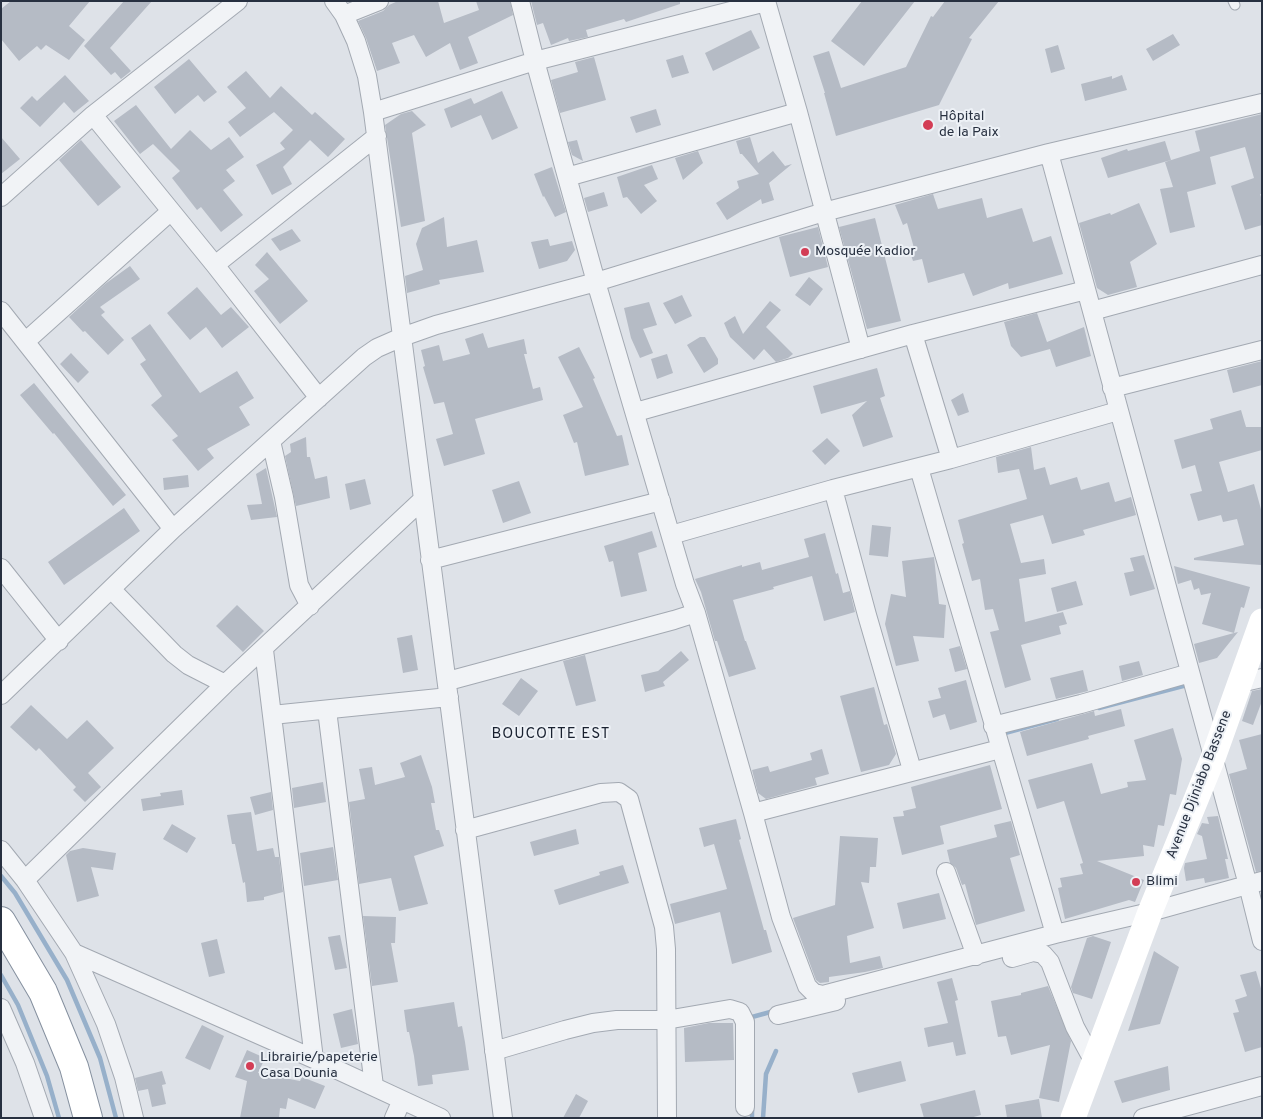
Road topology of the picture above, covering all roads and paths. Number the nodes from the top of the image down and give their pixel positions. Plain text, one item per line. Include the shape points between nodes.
1 (238, 1) edge
2 (379, 1) edge
3 (520, 1) edge
4 (766, 2) edge
5 (339, 8) edge
6 (535, 60) junction
7 (1262, 103) edge
8 (374, 112) junction
9 (798, 112) junction
10 (93, 115) junction
11 (376, 136) junction
12 (1049, 153) junction
13 (567, 177) junction
14 (1, 197) edge
15 (171, 211) junction
16 (824, 212) junction
17 (215, 265) junction
18 (1262, 266) edge
19 (596, 282) junction
20 (1086, 290) junction
21 (1, 311) edge
22 (1092, 311) junction
23 (913, 334) junction
24 (402, 337) junction
25 (26, 341) junction
26 (861, 349) junction
27 (1262, 350) edge
28 (1112, 388) junction
29 (319, 398) junction
30 (1118, 411) junction
31 (636, 412) junction
32 (271, 441) junction
33 (951, 459) junction
34 (919, 468) junction
35 (833, 489) junction
36 (422, 500) junction
37 (661, 502) junction
38 (173, 530) junction
39 (671, 535) junction
40 (430, 560) junction
41 (1, 568) edge
42 (111, 589) junction
43 (310, 606) junction
44 (696, 613) junction
45 (1262, 620) edge
46 (59, 641) junction
47 (264, 650) junction
48 (1190, 673) junction
49 (1251, 681) edge
50 (226, 684) junction
51 (448, 689) junction
52 (1, 695) edge
53 (326, 710) junction
54 (272, 715) junction
55 (993, 726) junction
56 (1000, 749) junction
57 (1213, 758) junction
58 (912, 770) junction
59 (753, 813) junction
60 (465, 830) junction
61 (1, 850) edge
62 (946, 872) dead end
63 (24, 880) junction
64 (1255, 883) edge
65 (1150, 912) junction
66 (1, 922) edge
67 (1055, 934) junction
68 (1262, 941) edge
69 (74, 953) junction
70 (976, 956) junction
71 (1, 1008) edge
72 (778, 1015) dead end
73 (666, 1020) junction
74 (494, 1050) junction
75 (314, 1059) junction
76 (1094, 1062) junction
77 (374, 1086) junction
78 (1262, 1086) edge
79 (402, 1100) junction
80 (745, 1107) dead end
81 (44, 1118) edge
82 (88, 1118) edge
83 (134, 1118) edge
84 (394, 1118) edge
85 (441, 1118) edge
86 (503, 1118) edge
87 (667, 1118) edge
88 (1073, 1118) edge
89 (1143, 1118) edge

1 - 10 street
2 - 5 street
3 - 6 street
4 - 6 street
4 - 9 street
5 - 8 street via 356,41
6 - 8 street
6 - 13 street
7 - 12 street
8 - 11 street
9 - 13 street
9 - 16 street
10 - 14 street
10 - 15 street
11 - 17 street
11 - 24 street
12 - 16 street
12 - 20 street
13 - 19 street
15 - 17 street
15 - 25 street
16 - 19 street
16 - 26 street
17 - 29 street
18 - 22 street
19 - 24 street
19 - 31 street
20 - 22 street
20 - 23 street
21 - 25 street
22 - 28 street
23 - 26 street
23 - 33 street
24 - 29 street via 364,357
24 - 36 street
25 - 38 street
26 - 31 street
27 - 28 street
28 - 30 street
29 - 32 street
30 - 33 street
30 - 48 street
31 - 37 street
32 - 38 street
32 - 43 street via 300,584
33 - 34 street
34 - 35 street
34 - 55 street
35 - 39 street
35 - 58 street
36 - 40 street
36 - 43 street
37 - 39 street
37 - 40 street
38 - 42 street
39 - 44 street
40 - 51 street
41 - 46 street
42 - 46 street
42 - 50 street via 174,654 188,665
43 - 47 street
44 - 51 street
44 - 59 street
45 - 49 main road, Avenue Djiniabo Bassene
46 - 52 street
47 - 50 street
47 - 54 street
48 - 55 street
48 - 57 street
49 - 57 main road, Avenue Djiniabo Bassene
50 - 63 street
51 - 53 street
51 - 60 street
53 - 54 street
53 - 77 street
54 - 75 street
55 - 56 street
56 - 58 street
56 - 67 street
57 - 64 street
57 - 65 main road, Avenue Djiniabo Bassene
58 - 59 street
59 - 70 street via 781,917 807,986 814,993 823,995
60 - 73 street via 601,793 619,792 629,799 664,927
60 - 74 street
61 - 63 street
62 - 70 street
63 - 69 street
64 - 65 street
64 - 68 street
65 - 67 street
65 - 76 main road, Avenue Djiniabo Bassene
66 - 82 highway via 43,992 74,1067
67 - 70 street
69 - 75 street
69 - 83 street via 106,1024
71 - 81 street
72 - 76 street via 1033,952 1043,954 1050,962 1075,1027
73 - 74 street via 617,1020 593,1024
73 - 80 street via 730,1009 740,1012 745,1022
73 - 87 street
74 - 86 street
75 - 77 street
76 - 88 main road, Avenue Djiniabo Bassene
77 - 79 street
78 - 89 street
79 - 84 street
79 - 85 street

